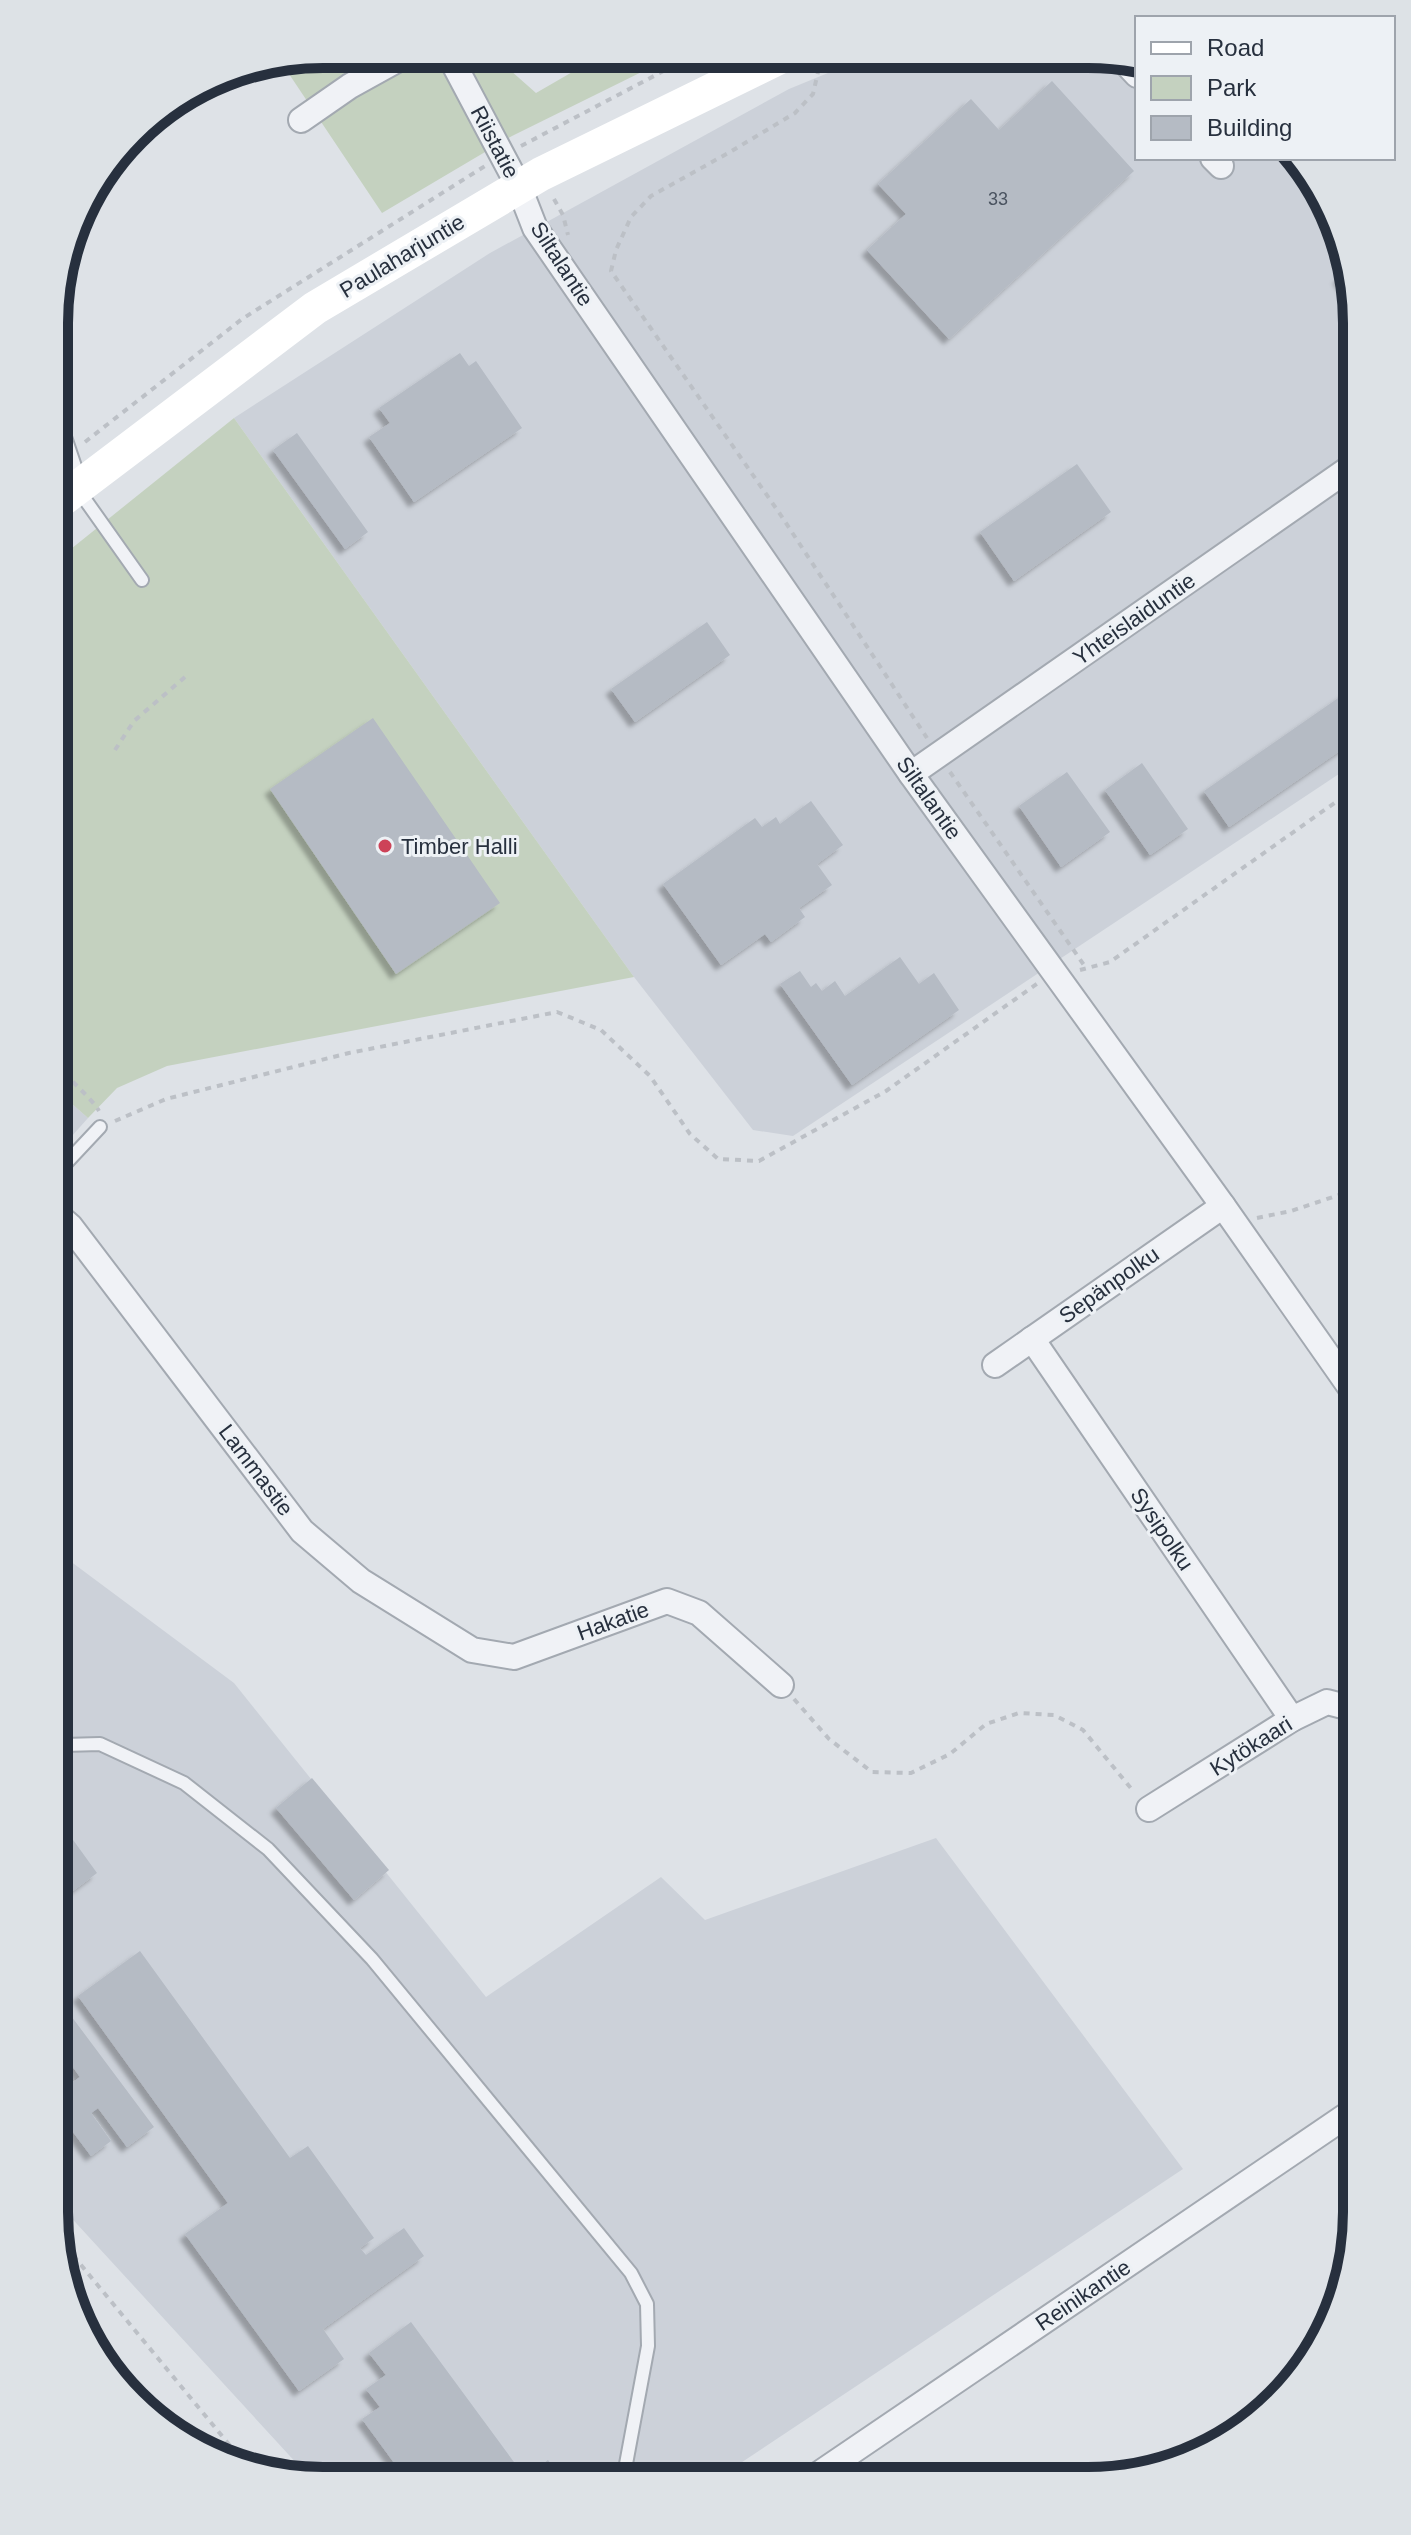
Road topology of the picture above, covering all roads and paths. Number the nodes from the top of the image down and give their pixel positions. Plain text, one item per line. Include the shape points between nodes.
1 (757, 68) edge
2 (817, 68) edge
3 (381, 69) edge
4 (456, 69) edge
5 (301, 120) dead end
6 (519, 187) junction
7 (1343, 473) edge
8 (68, 494) edge
9 (68, 498) edge
10 (142, 580) dead end
11 (185, 677) dead end
12 (115, 750) dead end
13 (939, 756) junction
14 (911, 774) junction
15 (1343, 797) edge
16 (1087, 969) junction
17 (1056, 975) junction
18 (68, 1073) edge
19 (100, 1127) junction
20 (68, 1161) edge
21 (1343, 1194) edge
22 (1223, 1206) junction
23 (1255, 1218) dead end
24 (68, 1224) edge
25 (1032, 1339) junction
26 (995, 1365) dead end
27 (1342, 1376) edge
28 (514, 1657) joint
29 (781, 1685) joint
30 (1342, 1706) edge
31 (1292, 1719) junction
32 (68, 1745) edge
33 (1149, 1809) joint
34 (1342, 2118) edge
35 (72, 2254) edge
36 (234, 2451) edge
37 (625, 2467) edge
38 (829, 2467) edge

1 - 6 main road, Paulaharjuntie
2 - 13 path via 813,94 795,113 651,196 631,217 611,271
3 - 5 street
4 - 6 street, Riistatie
6 - 8 main road, Paulaharjuntie via 315,308
6 - 14 street, Siltalantie via 535,228
7 - 13 street, Yhteislaiduntie
9 - 10 lane
11 - 12 path via 134,721
13 - 14 street, Yhteislaiduntie
13 - 16 path
14 - 17 street, Siltalantie
15 - 16 path via 1110,962
16 - 17 path
17 - 19 path via 886,1091 759,1161 718,1159 690,1134 650,1076 601,1030 557,1012 349,1053 166,1099
17 - 22 street, Siltalantie
18 - 19 path via 100,1114
19 - 20 lane
21 - 23 path
22 - 25 street, Sepänpolku
22 - 27 street, Siltalantie
24 - 28 street, Lammastie via 302,1531 361,1581 472,1650
25 - 26 street, Sepänpolku
25 - 31 street, Sysipolku
28 - 29 street, Hakatie via 667,1601 699,1613
29 - 33 path via 829,1739 872,1772 911,1773 950,1754 986,1724 1019,1713 1054,1715 1083,1730
30 - 31 street, Kytökaari via 1327,1702
31 - 33 street, Kytökaari
32 - 37 lane via 100,1744 184,1783 268,1849 372,1959 631,2273 647,2304 648,2346
34 - 38 street, Reinikantie
35 - 36 path

